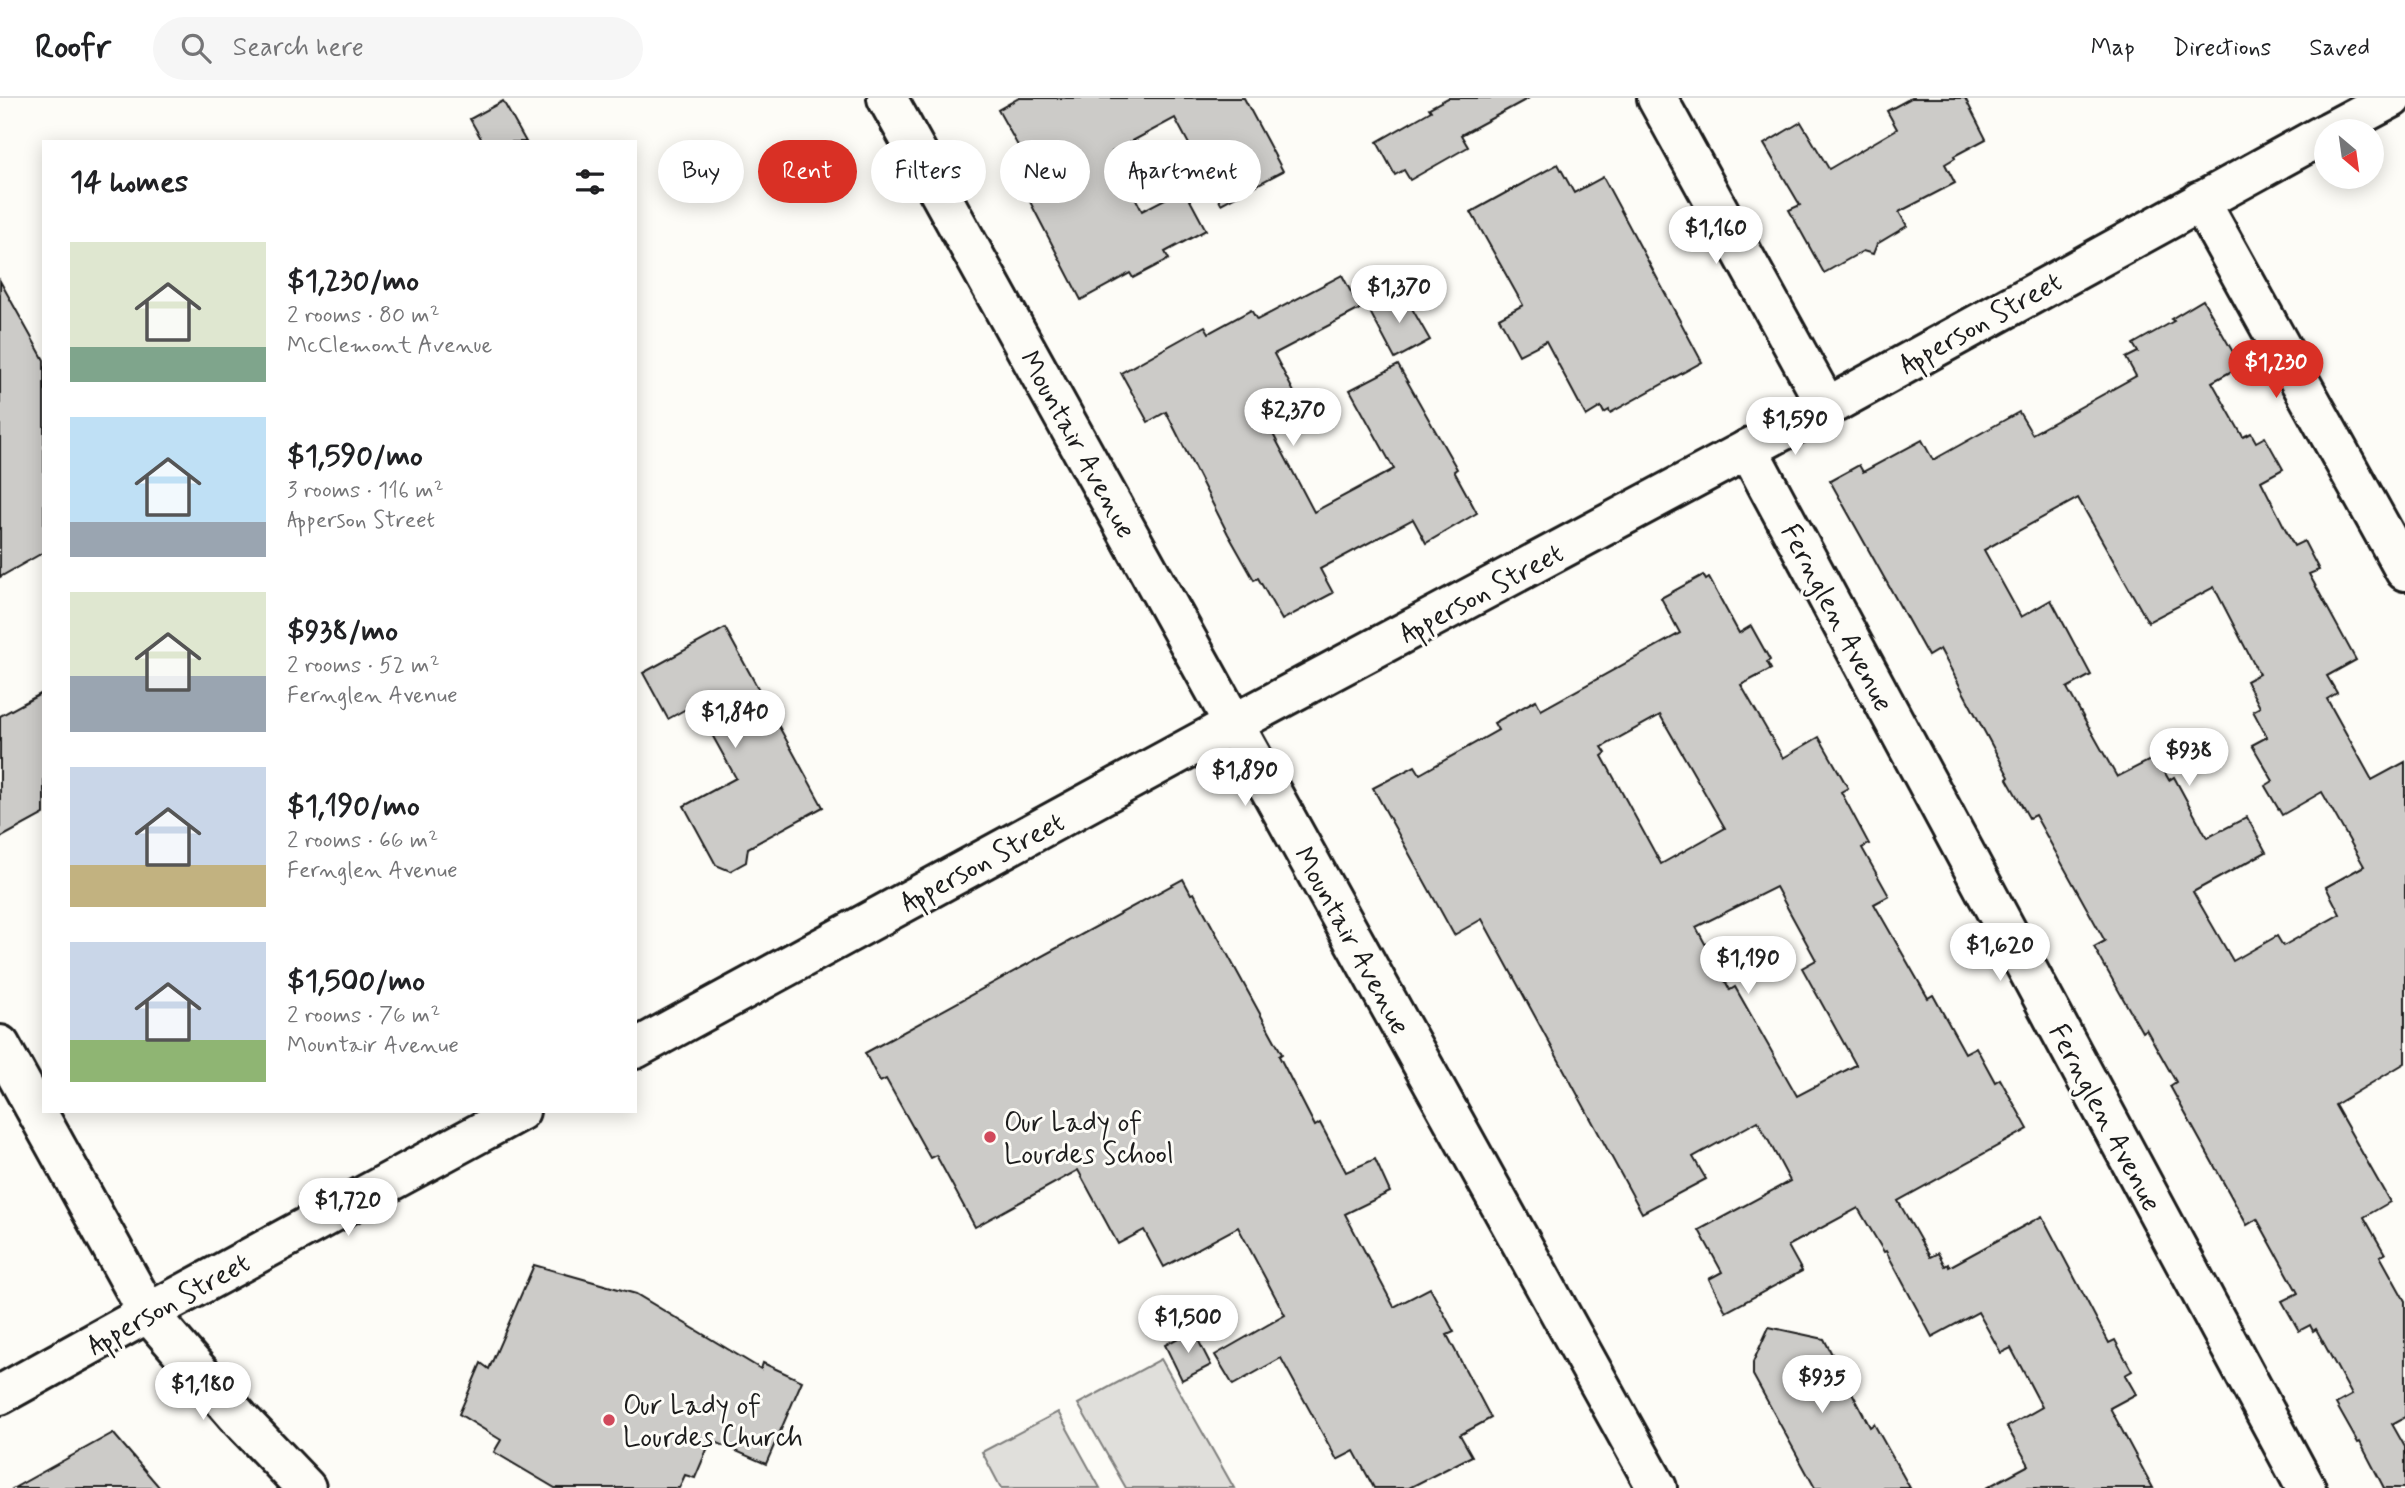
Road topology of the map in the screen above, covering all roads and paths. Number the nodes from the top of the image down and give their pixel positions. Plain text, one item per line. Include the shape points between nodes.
1 (887, 98) edge
2 (1657, 98) edge
3 (2392, 98) edge
4 (2352, 119) edge
5 (2314, 140) edge
6 (2200, 201) junction
7 (1827, 407) junction
8 (1748, 449) junction
9 (2405, 570) edge
10 (1234, 724) junction
11 (0, 1045) edge
12 (637, 1048) edge
13 (516, 1113) edge
14 (148, 1313) junction
15 (0, 1395) edge
16 (306, 1488) edge
17 (1657, 1488) edge
18 (2306, 1488) edge

1 - 10 street, Mountair Avenue
2 - 7 street
3 - 4 street, Apperson Street
5 - 6 street, Apperson Street
6 - 7 street, Apperson Street
6 - 9 street
7 - 8 street, Apperson Street
8 - 10 street, Apperson Street
8 - 18 street, Fernglen Avenue
10 - 12 street, Apperson Street
10 - 17 street, Mountair Avenue
11 - 14 street
13 - 14 street, Apperson Street
14 - 15 street, Apperson Street
14 - 16 street

